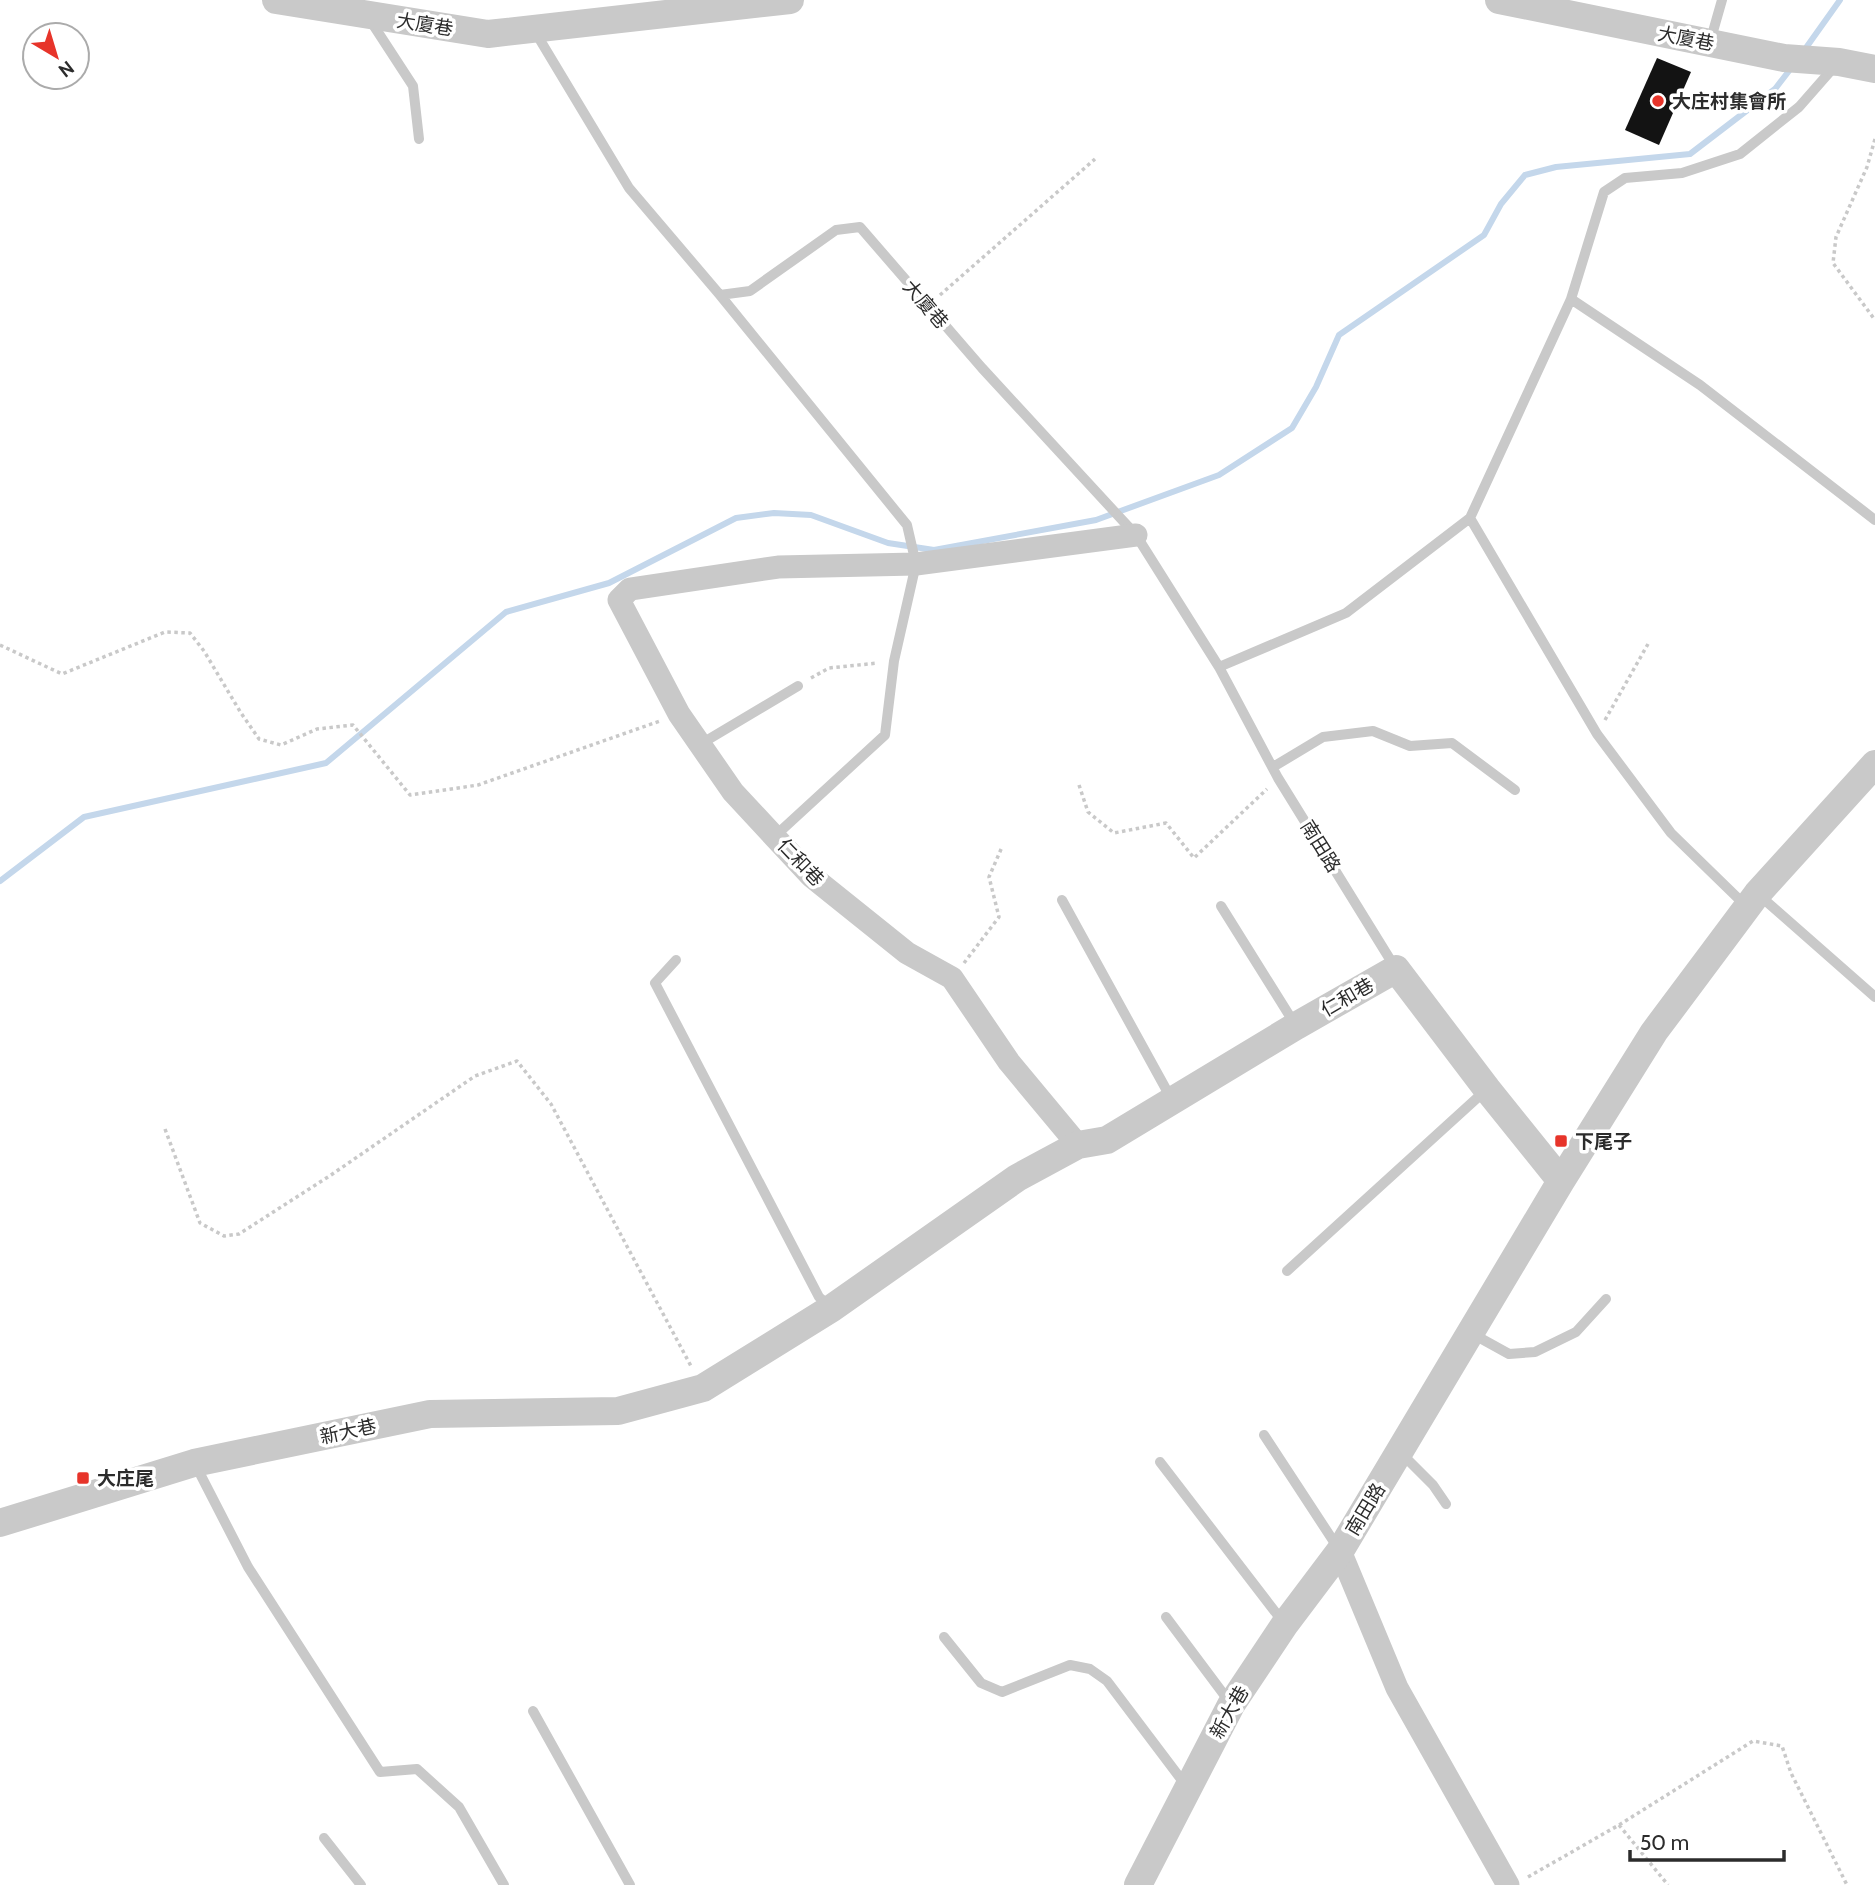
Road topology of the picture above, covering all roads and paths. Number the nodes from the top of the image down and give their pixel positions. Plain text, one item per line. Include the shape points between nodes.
1 (276, 0) edge
2 (790, 0) edge
3 (1499, 0) edge
4 (1722, 0) edge
5 (665, 7) edge
6 (367, 15) junction
7 (534, 30) junction
8 (1710, 42) junction
9 (1827, 62) junction
10 (1875, 69) edge
11 (419, 139) dead end
12 (1875, 139) edge
13 (1095, 159) dead end
14 (720, 295) junction
15 (1571, 299) junction
16 (928, 305) junction
17 (1875, 320) edge
18 (1102, 497) joint
19 (1470, 518) junction
20 (1875, 520) edge
21 (1129, 526) junction
22 (916, 559) junction
23 (1648, 644) dead end
24 (0, 645) edge
25 (894, 661) junction
26 (1219, 667) junction
27 (798, 686) joint
28 (679, 714) junction
29 (1597, 734) junction
30 (699, 745) junction
31 (1874, 766) edge
32 (1276, 773) junction
33 (1079, 785) dead end
34 (1515, 790) dead end
35 (774, 836) junction
36 (1002, 847) dead end
37 (1062, 900) dead end
38 (1752, 900) junction
39 (1221, 906) dead end
40 (676, 960) dead end
41 (1396, 969) junction
42 (952, 978) junction
43 (1875, 997) edge
44 (1296, 1026) junction
45 (1487, 1089) junction
46 (1172, 1100) junction
47 (165, 1129) dead end
48 (1079, 1144) junction
49 (1561, 1181) junction
50 (1287, 1271) dead end
51 (1606, 1299) dead end
52 (832, 1308) junction
53 (1471, 1333) junction
54 (703, 1388) junction
55 (1264, 1435) dead end
56 (1399, 1451) junction
57 (1160, 1462) dead end
58 (194, 1463) junction
59 (1446, 1504) dead end
60 (0, 1521) edge
61 (1340, 1551) junction
62 (1166, 1617) dead end
63 (1285, 1624) junction
64 (944, 1637) dead end
65 (1231, 1705) junction
66 (533, 1712) dead end
67 (1187, 1787) junction
68 (1619, 1825) junction
69 (324, 1838) dead end
70 (1518, 1882) edge
71 (361, 1885) edge
72 (504, 1885) edge
73 (630, 1885) edge
74 (1138, 1885) edge
75 (1668, 1885) edge
76 (1847, 1885) edge

1 - 6 street, 大廈巷
2 - 5 street, 大廈巷
3 - 8 street, 大廈巷
4 - 8 lane
5 - 7 street, 大廈巷
6 - 7 street, 大廈巷 via 488,34
6 - 11 lane via 413,86
7 - 14 lane via 629,188
8 - 9 street, 大廈巷
9 - 10 street, 大廈巷
9 - 15 lane via 1799,107 1740,154 1682,173 1625,177 1604,192
12 - 17 path via 1836,237 1833,264
13 - 16 path
14 - 16 lane, 大廈巷 via 750,291 836,230 859,227
14 - 22 lane, 仁和巷 via 907,525
15 - 19 lane
15 - 20 lane via 1700,385
16 - 18 lane, 大廈巷
18 - 21 lane, 南田路
19 - 26 lane via 1346,613
19 - 29 lane
21 - 22 street
21 - 26 lane, 南田路
22 - 25 lane, 仁和巷
22 - 28 street via 778,567 631,589 619,600
23 - 29 path
24 - 28 path via 62,674 165,632 190,633 260,739 281,745 317,729 353,725 410,795 478,785
25 - 27 path via 829,668
25 - 35 lane, 仁和巷 via 885,735
26 - 32 lane, 南田路
27 - 30 lane
28 - 30 street
29 - 38 lane via 1671,833
30 - 35 street via 733,792
31 - 38 street, 南田路
32 - 33 path via 1194,858 1166,823 1114,833 1088,812
32 - 34 lane via 1323,737 1373,731 1410,746 1452,743
32 - 41 lane, 南田路
35 - 42 street, 仁和巷 via 810,876 907,953
36 - 42 path via 989,877 999,917
37 - 46 lane
38 - 43 lane
38 - 49 street, 南田路 via 1654,1032
39 - 44 lane
40 - 52 lane via 655,984 819,1297
41 - 44 street, 仁和巷
41 - 45 street, 南田路
42 - 48 street, 仁和巷 via 1009,1062
44 - 46 street, 仁和巷
45 - 49 street, 南田路
45 - 50 lane
46 - 48 street, 仁和巷 via 1107,1140
47 - 54 path via 200,1223 224,1236 239,1234 475,1076 517,1061 551,1104
48 - 52 street, 仁和巷 via 1017,1178
49 - 53 street, 南田路
51 - 53 lane via 1576,1332 1535,1352 1508,1354
52 - 54 street, 仁和巷
53 - 56 street, 南田路
54 - 58 street, 新大巷 via 618,1411 430,1414
55 - 61 lane
56 - 59 lane
56 - 61 street, 南田路
57 - 63 lane
58 - 60 street, 新大巷
58 - 72 lane via 248,1567 380,1772 416,1769 460,1807
61 - 63 street, 新大巷
61 - 70 street, 南田路 via 1397,1688
62 - 65 lane
63 - 65 street, 新大巷
64 - 67 lane via 981,1683 1002,1692 1070,1665 1090,1669 1107,1681
65 - 67 street, 新大巷
66 - 73 lane
67 - 74 street, 新大巷
68 - 70 path
68 - 75 path
68 - 76 path via 1753,1741 1782,1746
69 - 71 lane

